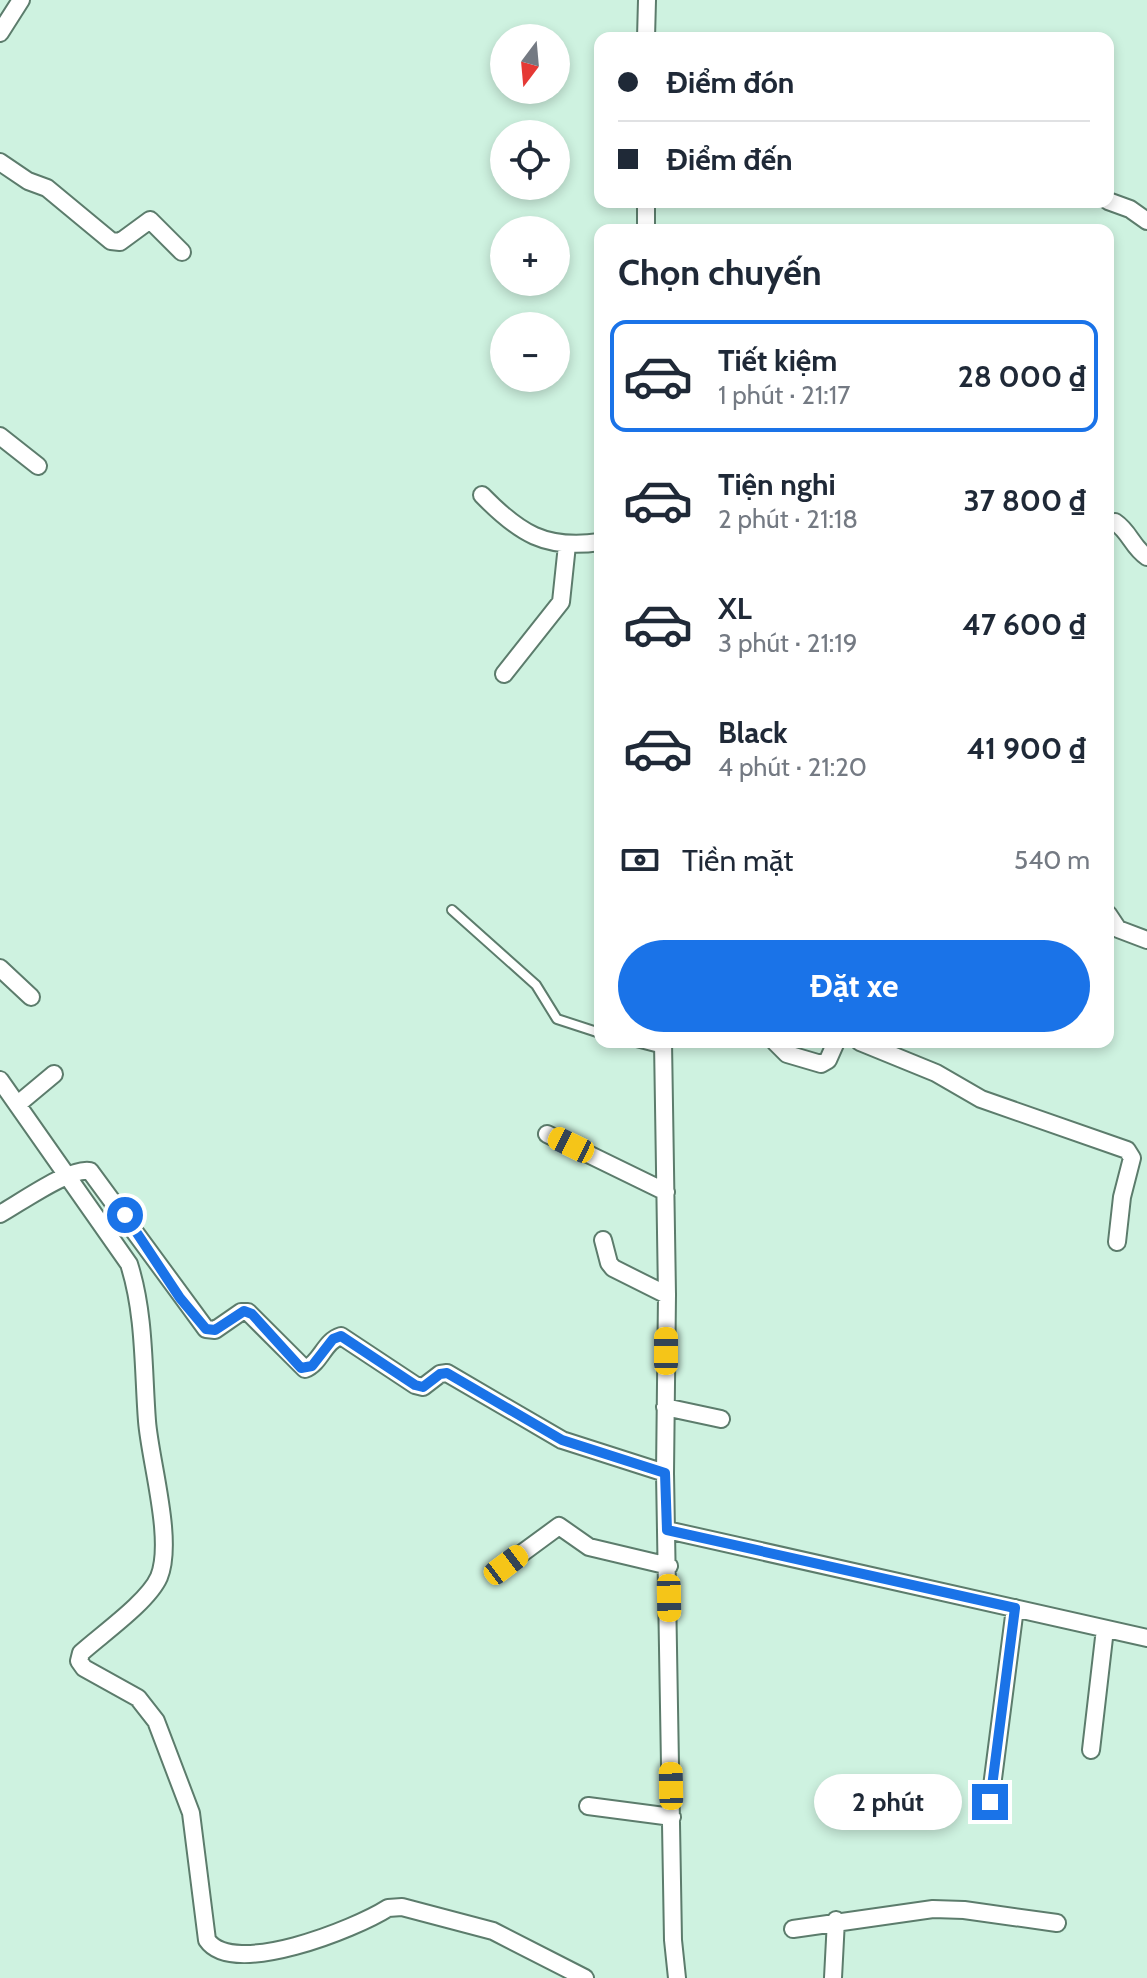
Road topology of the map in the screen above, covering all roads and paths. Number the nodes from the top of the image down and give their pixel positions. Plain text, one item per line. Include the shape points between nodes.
1 (21, 0) edge
2 (647, 0) edge
3 (646, 32) edge
4 (0, 33) edge
5 (0, 162) edge
6 (1114, 203) edge
7 (1147, 221) edge
8 (182, 252) dead end
9 (0, 436) edge
10 (38, 466) dead end
11 (482, 495) dead end
12 (1115, 522) dead end
13 (594, 543) edge
14 (567, 545) junction
15 (1147, 557) edge
16 (504, 674) dead end
17 (452, 910) dead end
18 (1114, 923) edge
19 (1147, 940) edge
20 (0, 968) edge
21 (31, 997) dead end
22 (594, 1031) edge
23 (663, 1048) edge
24 (781, 1048) edge
25 (833, 1048) edge
26 (875, 1048) edge
27 (54, 1074) dead end
28 (0, 1080) edge
29 (22, 1100) junction
30 (547, 1134) dead end
31 (74, 1173) junction
32 (666, 1192) junction
33 (0, 1214) edge
34 (603, 1240) dead end
35 (1117, 1242) dead end
36 (667, 1295) junction
37 (665, 1407) junction
38 (721, 1419) dead end
39 (665, 1473) junction
40 (667, 1530) junction
41 (506, 1565) dead end
42 (669, 1566) junction
43 (1015, 1608) junction
44 (1105, 1629) junction
45 (1147, 1638) edge
46 (1091, 1750) dead end
47 (990, 1802) dead end
48 (588, 1806) dead end
49 (672, 1817) junction
50 (836, 1920) junction
51 (1057, 1923) dead end
52 (793, 1929) dead end
53 (549, 1970) edge
54 (585, 1978) edge
55 (677, 1978) edge
56 (833, 1978) edge

1 - 4 street
2 - 3 street
5 - 8 street via 47,188 111,241 120,242 150,220
6 - 7 street
9 - 10 street
11 - 14 street via 515,529
12 - 15 street
13 - 14 street
14 - 16 street via 561,602
17 - 22 lane via 536,985 557,1019
18 - 19 street
20 - 21 street
23 - 32 street
24 - 25 street via 821,1064
26 - 35 street via 981,1099 1127,1150 1132,1158
27 - 29 street
28 - 29 street
29 - 31 street
30 - 32 street
31 - 33 street
31 - 39 street via 96,1176 206,1329 215,1330 248,1312 305,1369 341,1336 415,1385 423,1387 447,1373 562,1440
31 - 53 street via 134,1280 163,1561 153,1587 81,1653 80,1664 138,1698 156,1721 191,1813 207,1940 231,1956 266,1957 395,1907 493,1931
32 - 36 street
34 - 36 street via 613,1268
36 - 37 street
37 - 38 street
37 - 39 street
39 - 40 street
40 - 42 street
40 - 43 street
41 - 42 street via 559,1526 589,1547
42 - 49 street
43 - 44 street
43 - 47 street
44 - 45 street
44 - 46 street
48 - 49 street
49 - 55 street
50 - 51 street via 933,1909
50 - 52 street
50 - 56 street
53 - 54 street

